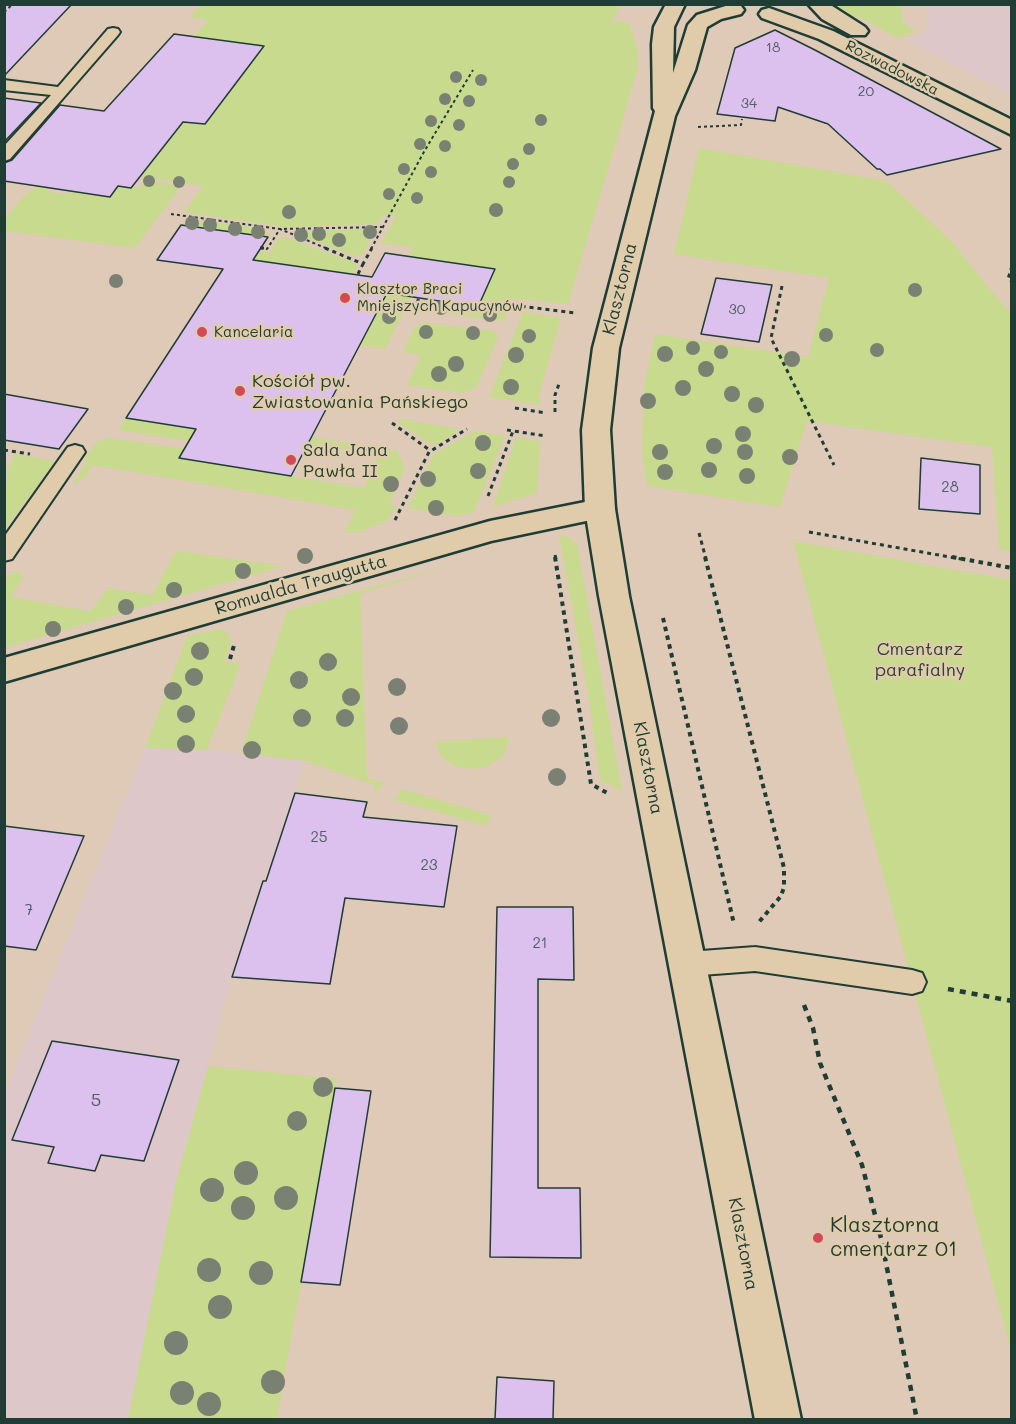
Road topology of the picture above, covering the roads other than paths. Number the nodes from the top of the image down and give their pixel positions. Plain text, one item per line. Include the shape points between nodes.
1 (676, 4) edge
2 (810, 4) edge
3 (817, 4) edge
4 (725, 7) edge
5 (769, 14) junction
6 (113, 32) dead end
7 (4, 85) edge
8 (62, 92) junction
9 (1011, 111) edge
10 (677, 121) junction
11 (1011, 129) edge
12 (4, 156) edge
13 (75, 452) dead end
14 (600, 510) junction
15 (4, 554) edge
16 (4, 670) edge
17 (687, 964) junction
18 (912, 982) road end
19 (778, 1419) edge

1 - 10 street, Klasztorna via 664,27 662,44
2 - 5 street
3 - 9 street, Rozwadowska via 829,15
4 - 5 street
4 - 10 street, Klasztorna via 698,25 685,70
5 - 11 street, Rozwadowska via 826,35
6 - 8 lane
7 - 8 lane
8 - 12 lane
10 - 14 street, Klasztorna via 614,307 596,430
13 - 15 lane
14 - 16 street, Romualda Traugutta via 490,531
14 - 17 street, Klasztorna
17 - 18 lane via 746,948 778,963
17 - 19 street, Klasztorna

